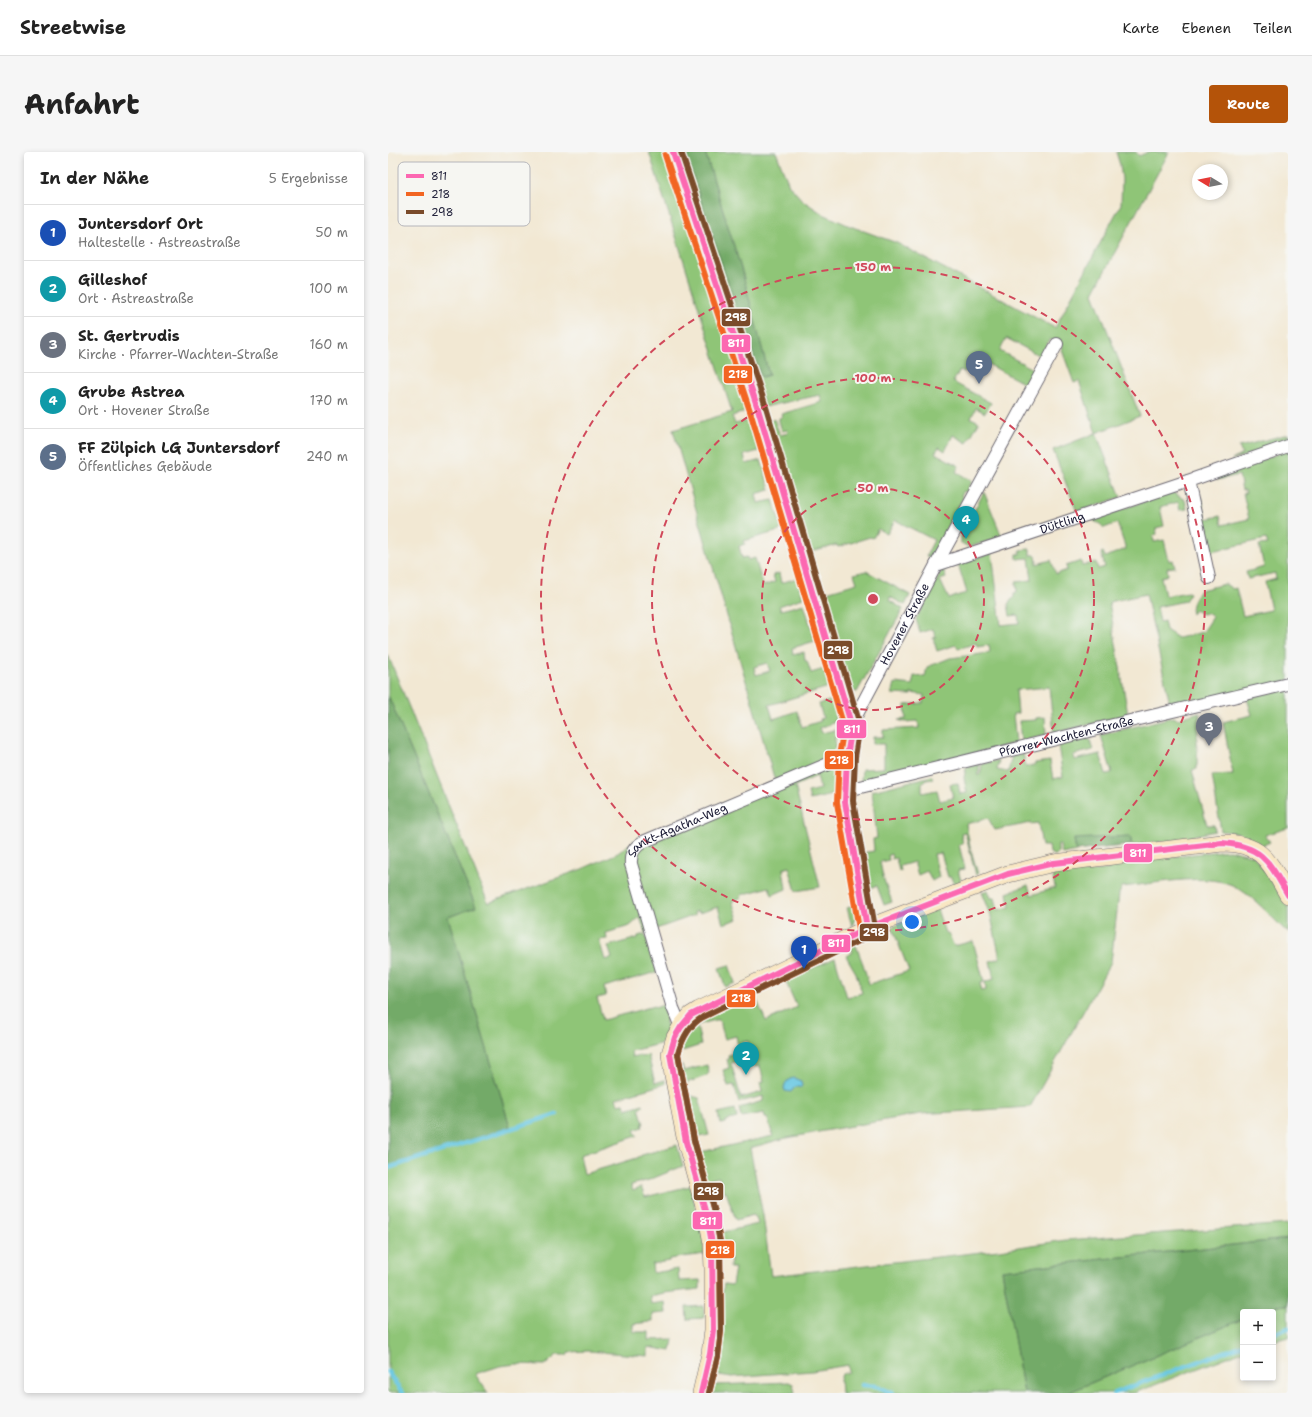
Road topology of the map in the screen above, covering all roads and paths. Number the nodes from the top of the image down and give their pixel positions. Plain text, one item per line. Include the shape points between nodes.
1 (673, 152) edge
2 (1057, 344) dead end
3 (1288, 446) edge
4 (1188, 481) junction
5 (936, 565) junction
6 (1209, 578) dead end
7 (1288, 684) edge
8 (852, 727) junction
9 (847, 756) junction
10 (844, 791) junction
11 (1288, 895) edge
12 (867, 928) junction
13 (681, 1027) junction
14 (701, 1393) edge

1 - 8 street via 758,409
2 - 5 street, Hovener Straße
3 - 4 street, Düttling
4 - 5 street, Düttling
4 - 6 street
5 - 8 street, Hovener Straße
7 - 10 street, Pfarrer-Wachten-Straße
8 - 9 street, Hovener Straße
9 - 10 street, Hovener Straße
9 - 13 street, Sankt-Agatha-Weg via 643,842 634,850 631,864
10 - 12 street, Hovener Straße
11 - 12 street via 1263,855 1243,846 1222,844 1074,860 1034,867 983,882
12 - 13 street via 699,1010
13 - 14 street via 671,1047 672,1067 686,1142 710,1232 713,1256 712,1336

